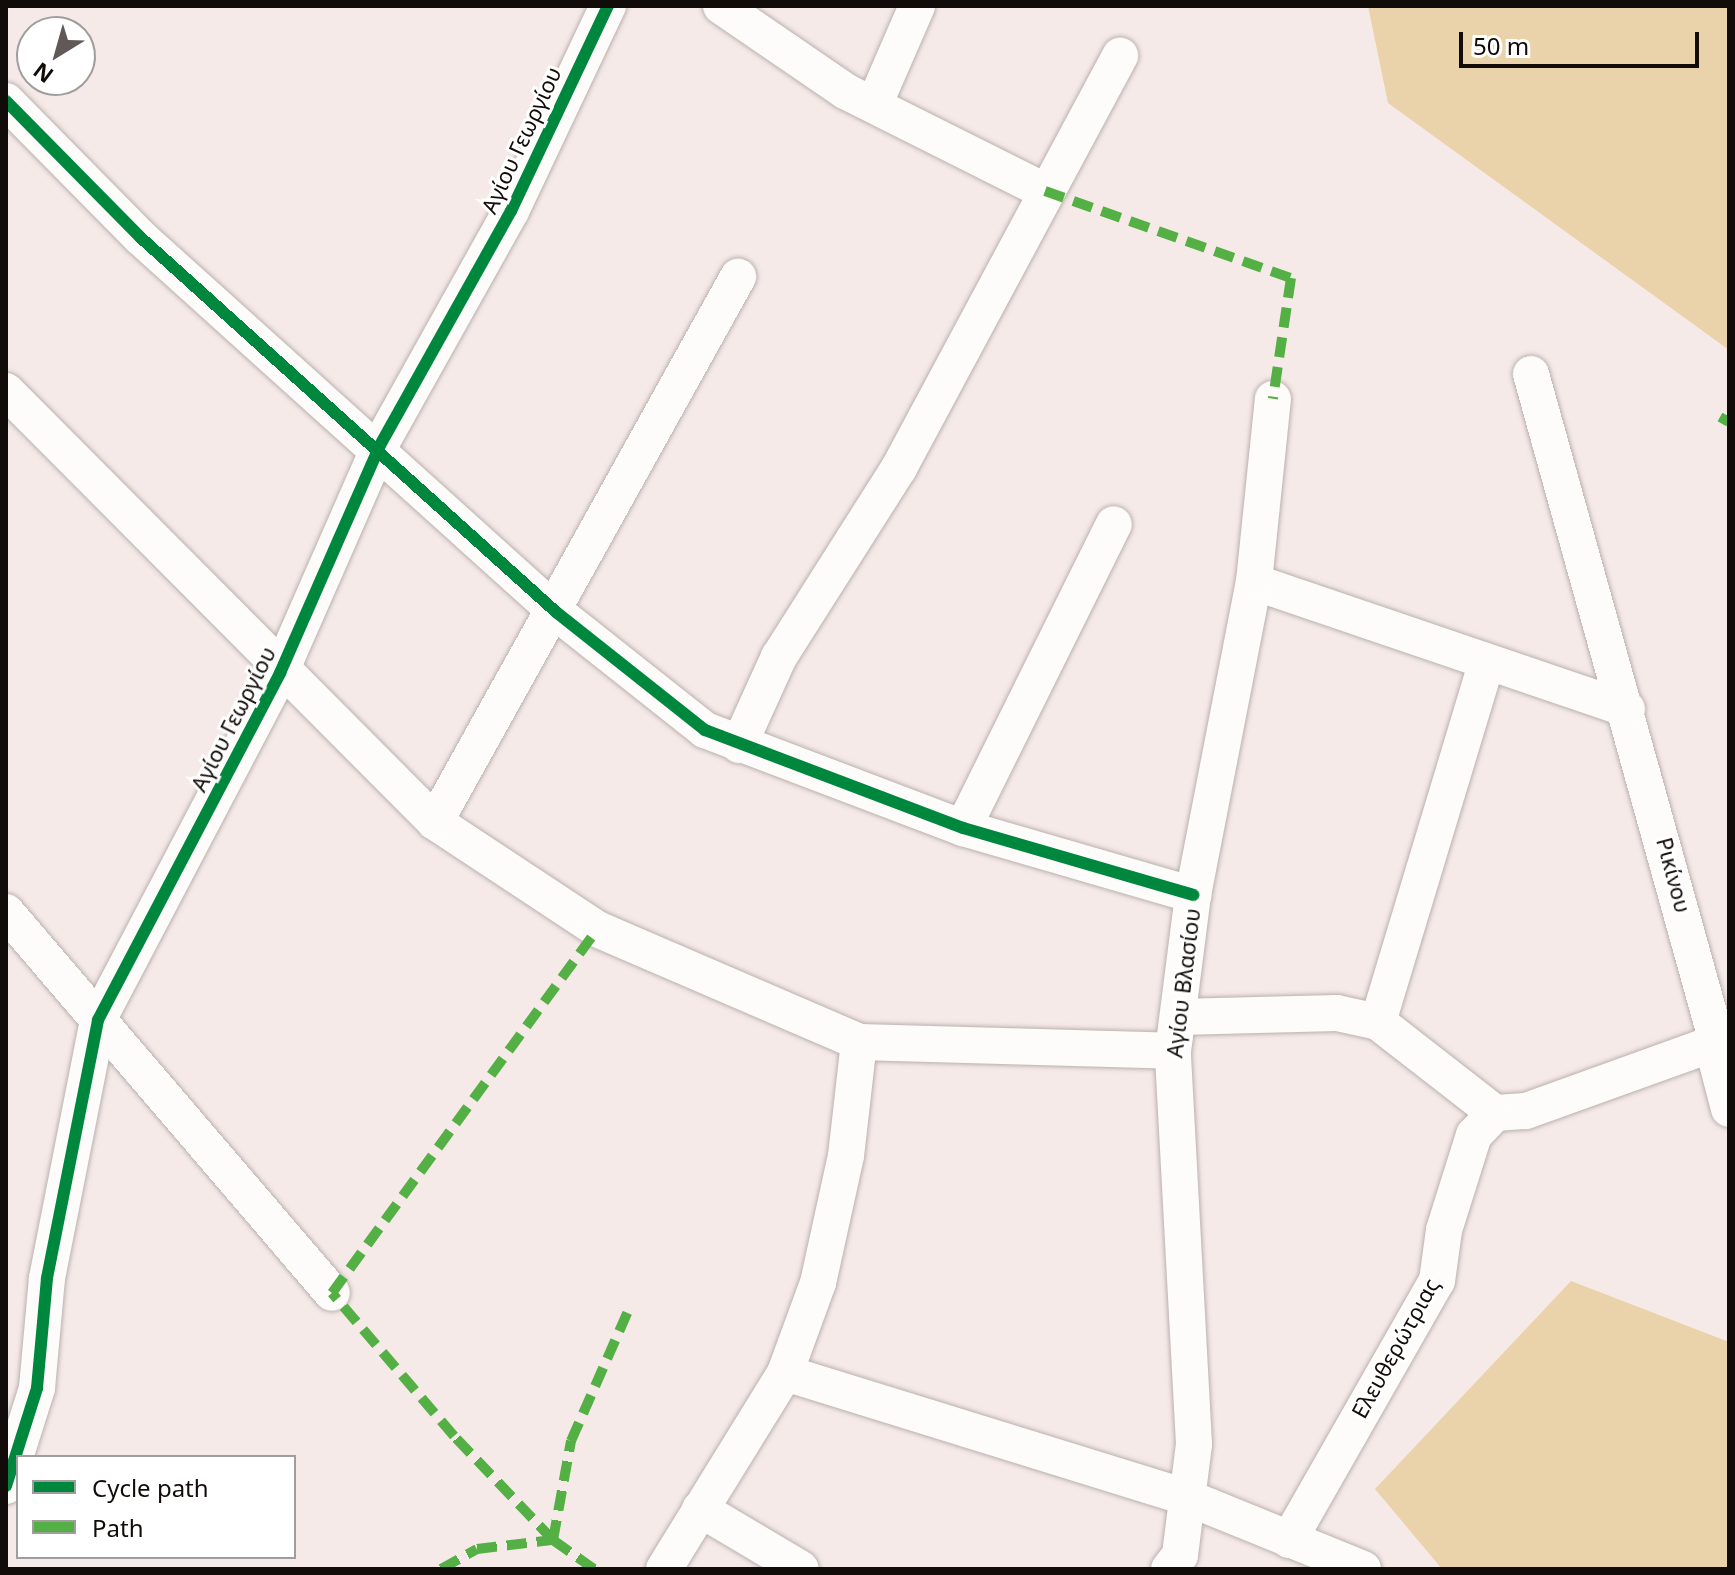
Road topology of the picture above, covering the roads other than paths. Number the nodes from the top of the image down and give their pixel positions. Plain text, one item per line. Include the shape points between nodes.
1 (608, 6) edge
2 (721, 6) edge
3 (917, 6) edge
4 (1120, 55) dead end
5 (6, 101) edge
6 (874, 105) junction
7 (1045, 191) junction
8 (738, 277) dead end
9 (1531, 374) dead end
10 (6, 391) edge
11 (1273, 399) dead end
12 (379, 447) junction
13 (1114, 524) dead end
14 (1254, 582) junction
15 (556, 612) junction
16 (1486, 664) junction
17 (280, 673) junction
18 (1627, 709) junction
19 (739, 745) junction
20 (435, 822) junction
21 (963, 828) junction
22 (1193, 895) junction
23 (6, 912) edge
24 (98, 1020) junction
25 (1378, 1022) junction
26 (1176, 1034) junction
27 (859, 1042) junction
28 (1719, 1042) edge
29 (1729, 1109) edge
30 (1495, 1113) junction
31 (332, 1293) dead end
32 (785, 1373) junction
33 (6, 1486) edge
34 (1186, 1497) junction
35 (700, 1509) junction
36 (1289, 1540) junction
37 (664, 1569) edge
38 (801, 1569) edge
39 (1169, 1569) edge
40 (1363, 1569) edge

1 - 12 street, Αγίου Γεωργίου via 511,211
2 - 6 street
3 - 6 street
4 - 7 street
5 - 12 street via 140,237
6 - 7 street
7 - 19 street via 899,468 779,657
8 - 15 street
9 - 18 street, Ρικίνου
10 - 17 street
11 - 14 street, Αγίου Βλασίου
12 - 15 street
12 - 17 street, Αγίου Γεωργίου
13 - 21 street
14 - 16 street
14 - 22 street, Αγίου Βλασίου
15 - 19 street via 705,730
15 - 20 street
16 - 18 street
16 - 25 street
17 - 20 street
17 - 24 street, Αγίου Γεωργίου
18 - 28 street, Ρικίνου
19 - 21 street
20 - 27 street via 597,929
21 - 22 street
22 - 26 street, Αγίου Βλασίου
23 - 24 street
24 - 31 street
24 - 33 street, Αγίου Γεωργίου via 47,1278 37,1388
25 - 26 street via 1337,1013
25 - 30 street
26 - 27 street
26 - 34 street, Αγίου Βλασίου via 1194,1444
27 - 32 street via 846,1156 821,1269
28 - 29 street, Ρικίνου
28 - 30 street via 1526,1111
30 - 36 street, Ελευθερώτριας via 1474,1135 1457,1180 1437,1281
32 - 34 street
32 - 35 street
34 - 36 street
34 - 39 street, Αγίου Βλασίου via 1180,1555
35 - 37 street
35 - 38 street
36 - 40 street

